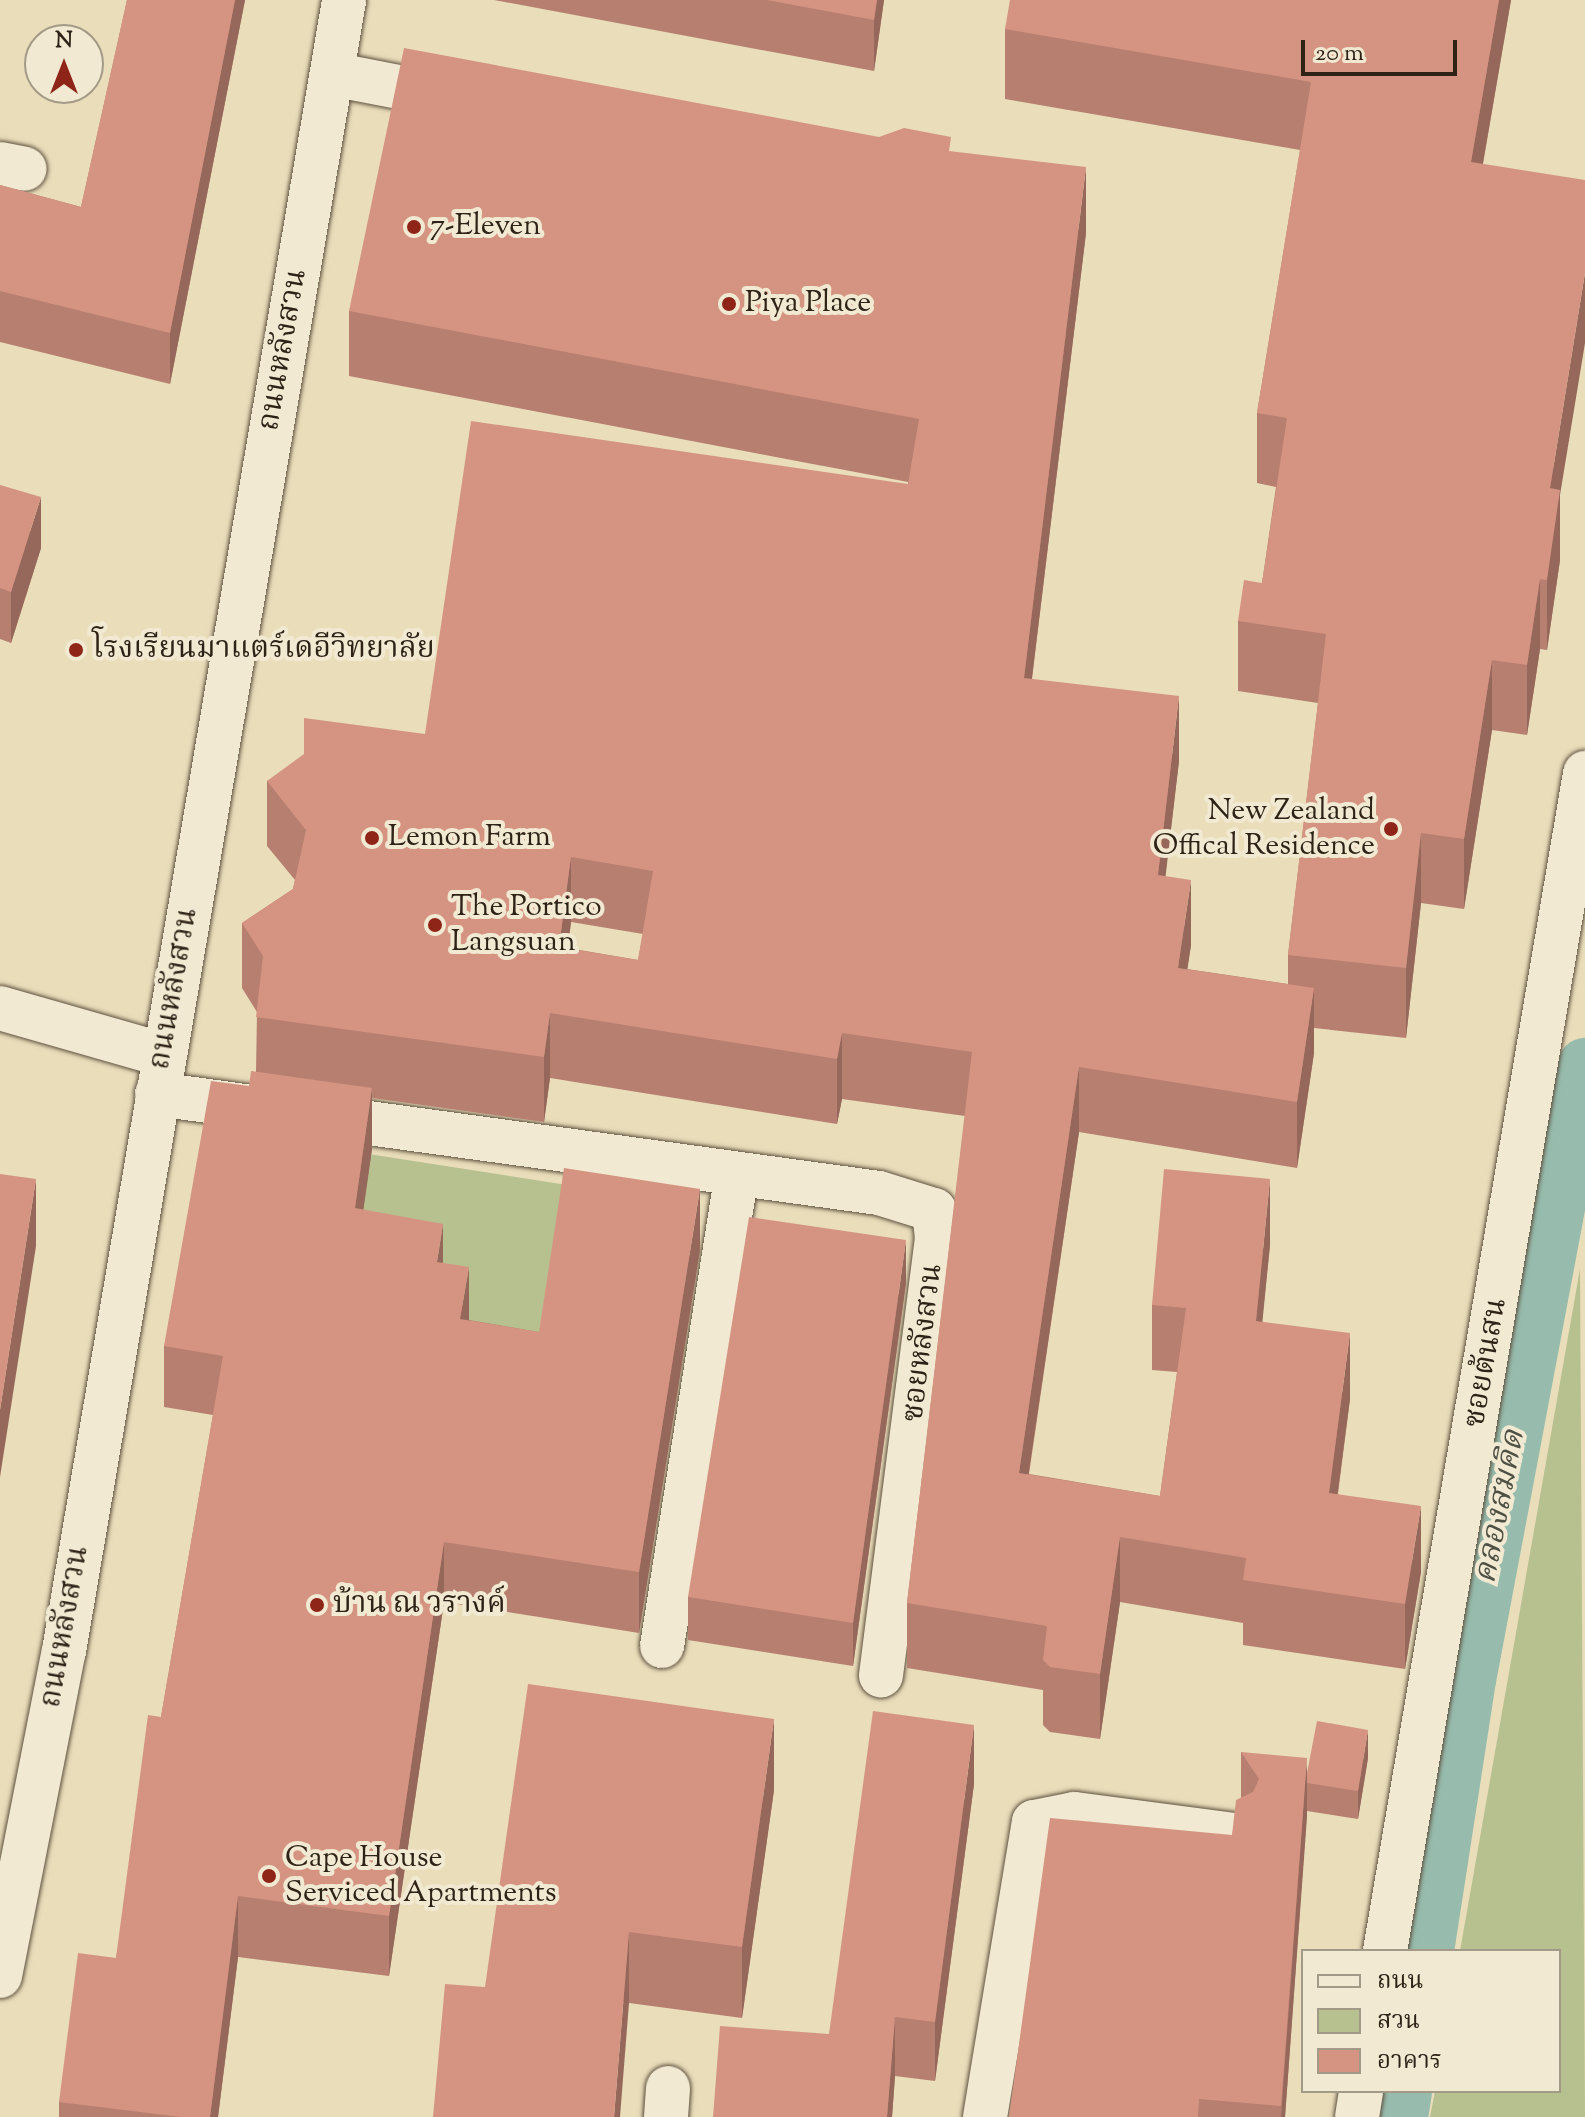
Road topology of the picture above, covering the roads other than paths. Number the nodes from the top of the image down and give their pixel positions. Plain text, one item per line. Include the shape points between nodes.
1 (344, 0) edge
2 (332, 74) junction
3 (501, 106) edge
4 (1585, 773) edge
5 (0, 1008) edge
6 (161, 1075) junction
7 (737, 1175) junction
8 (662, 1646) dead end
9 (881, 1675) dead end
10 (1234, 1835) edge
11 (1385, 1949) edge
12 (0, 1976) edge
13 (1361, 2093) edge
14 (985, 2117) edge
15 (1357, 2117) edge

1 - 2 street, ถนนหลังสวน
2 - 3 street
2 - 6 street, ถนนหลังสวน
4 - 11 street, ซอยต้นสน
5 - 6 street, ซอยหลังสวน
6 - 7 street, ซอยหลังสวน
6 - 12 street, ถนนหลังสวน
7 - 8 street
7 - 9 street, ซอยหลังสวน via 891,1195 934,1210 937,1238
10 - 14 street via 1074,1814 1034,1822
13 - 15 street

